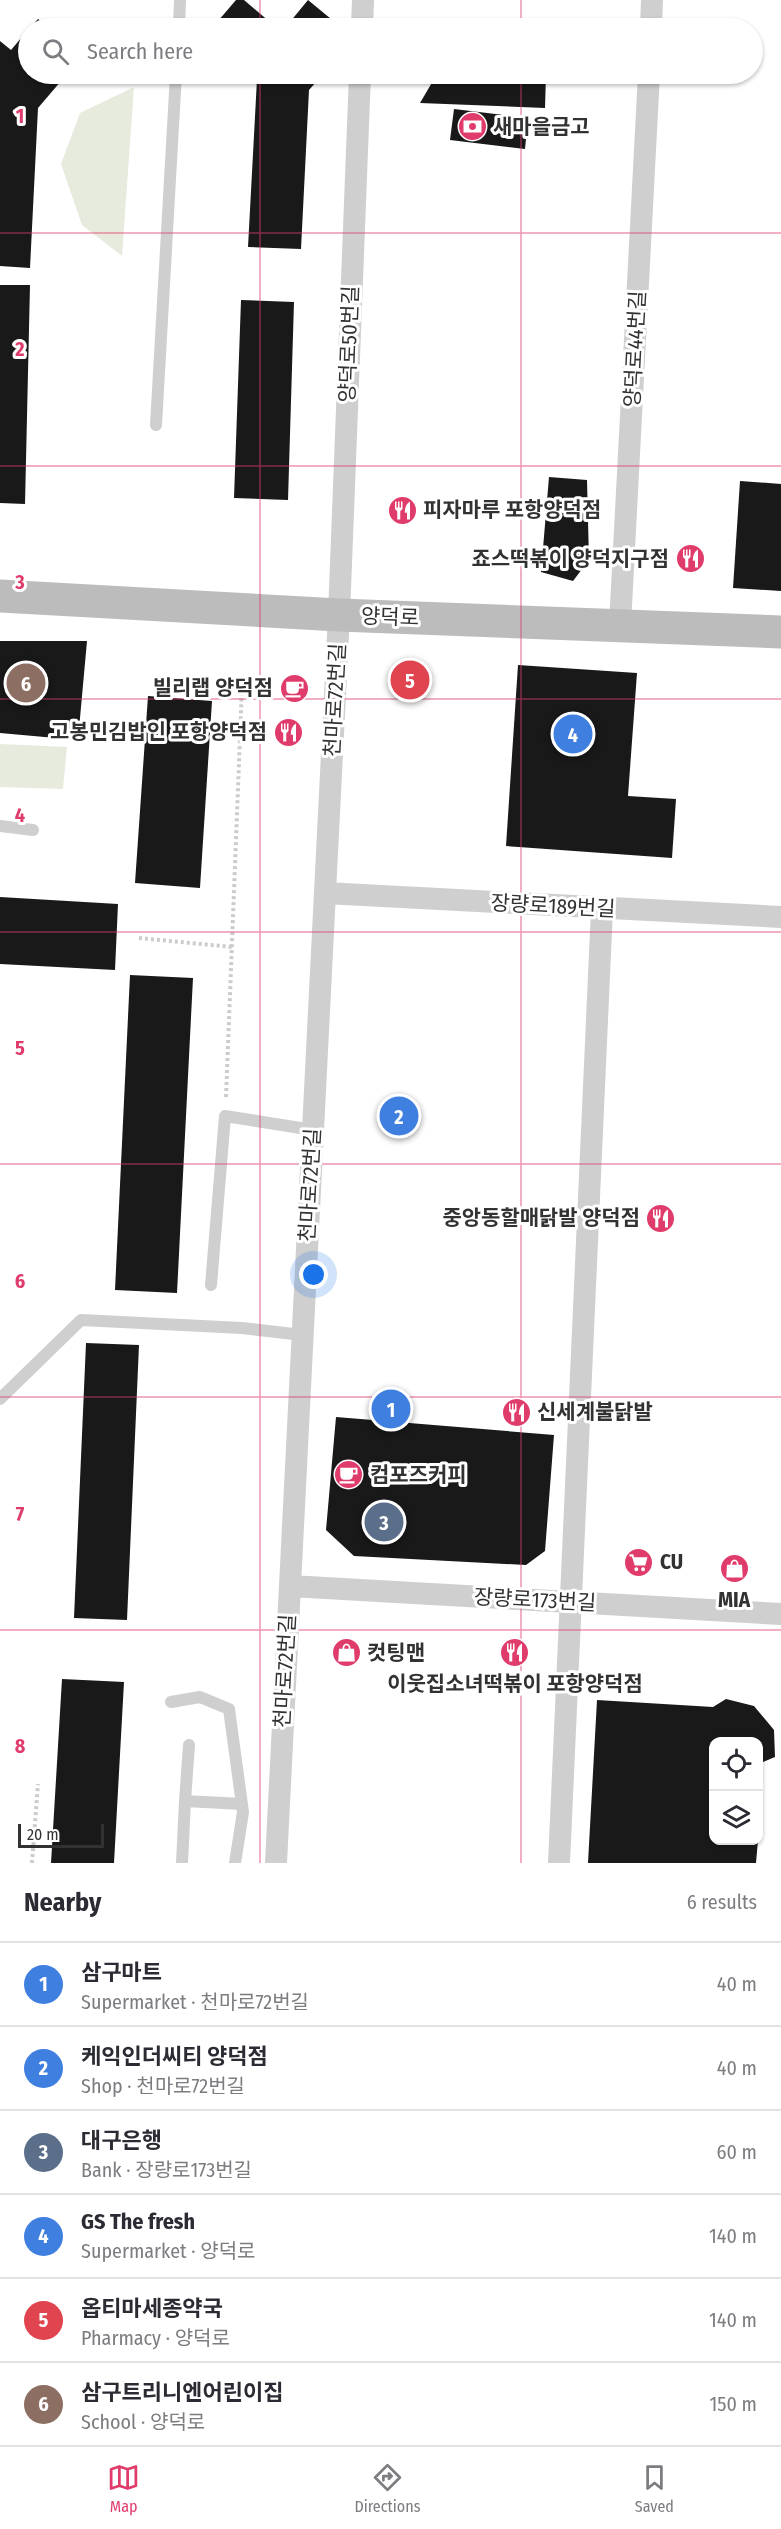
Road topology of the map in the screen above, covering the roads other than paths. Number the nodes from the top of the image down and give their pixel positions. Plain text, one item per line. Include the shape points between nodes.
1 (180, 0) edge
2 (363, 0) edge
3 (652, 0) edge
4 (179, 18) edge
5 (362, 18) edge
6 (651, 18) edge
7 (175, 84) edge
8 (360, 84) edge
9 (648, 84) edge
10 (156, 425) dead end
11 (0, 596) edge
12 (339, 615) junction
13 (620, 625) junction
14 (781, 632) edge
15 (0, 826) edge
16 (33, 830) dead end
17 (325, 893) junction
18 (602, 909) junction
19 (781, 917) edge
20 (313, 1130) junction
21 (211, 1285) dead end
22 (302, 1335) junction
23 (0, 1399) edge
24 (290, 1586) junction
25 (571, 1602) junction
26 (781, 1614) edge
27 (171, 1702) dead end
28 (189, 1745) dead end
29 (185, 1801) junction
30 (242, 1804) junction
31 (182, 1863) edge
32 (235, 1863) edge
33 (276, 1863) edge
34 (559, 1863) edge

1 - 4 lane
2 - 5 street
3 - 6 street
7 - 10 lane
8 - 12 street, 양덕로50번길
9 - 13 street, 양덕로44번길
11 - 12 street, 양덕로
12 - 13 street, 양덕로
12 - 17 street, 천마로72번길
13 - 14 street, 양덕로
15 - 16 lane
17 - 18 street, 장량로189번길
17 - 20 street, 천마로72번길
18 - 19 street, 장량로189번길
18 - 25 street
20 - 21 lane via 225,1116
20 - 22 street, 천마로72번길
22 - 23 lane via 81,1320
22 - 24 street, 천마로72번길
24 - 25 street, 장량로173번길
24 - 33 street, 천마로72번길
25 - 26 street, 장량로173번길
25 - 34 street
27 - 30 lane via 200,1697 229,1709
28 - 29 lane
29 - 30 lane
29 - 31 lane
30 - 32 lane

